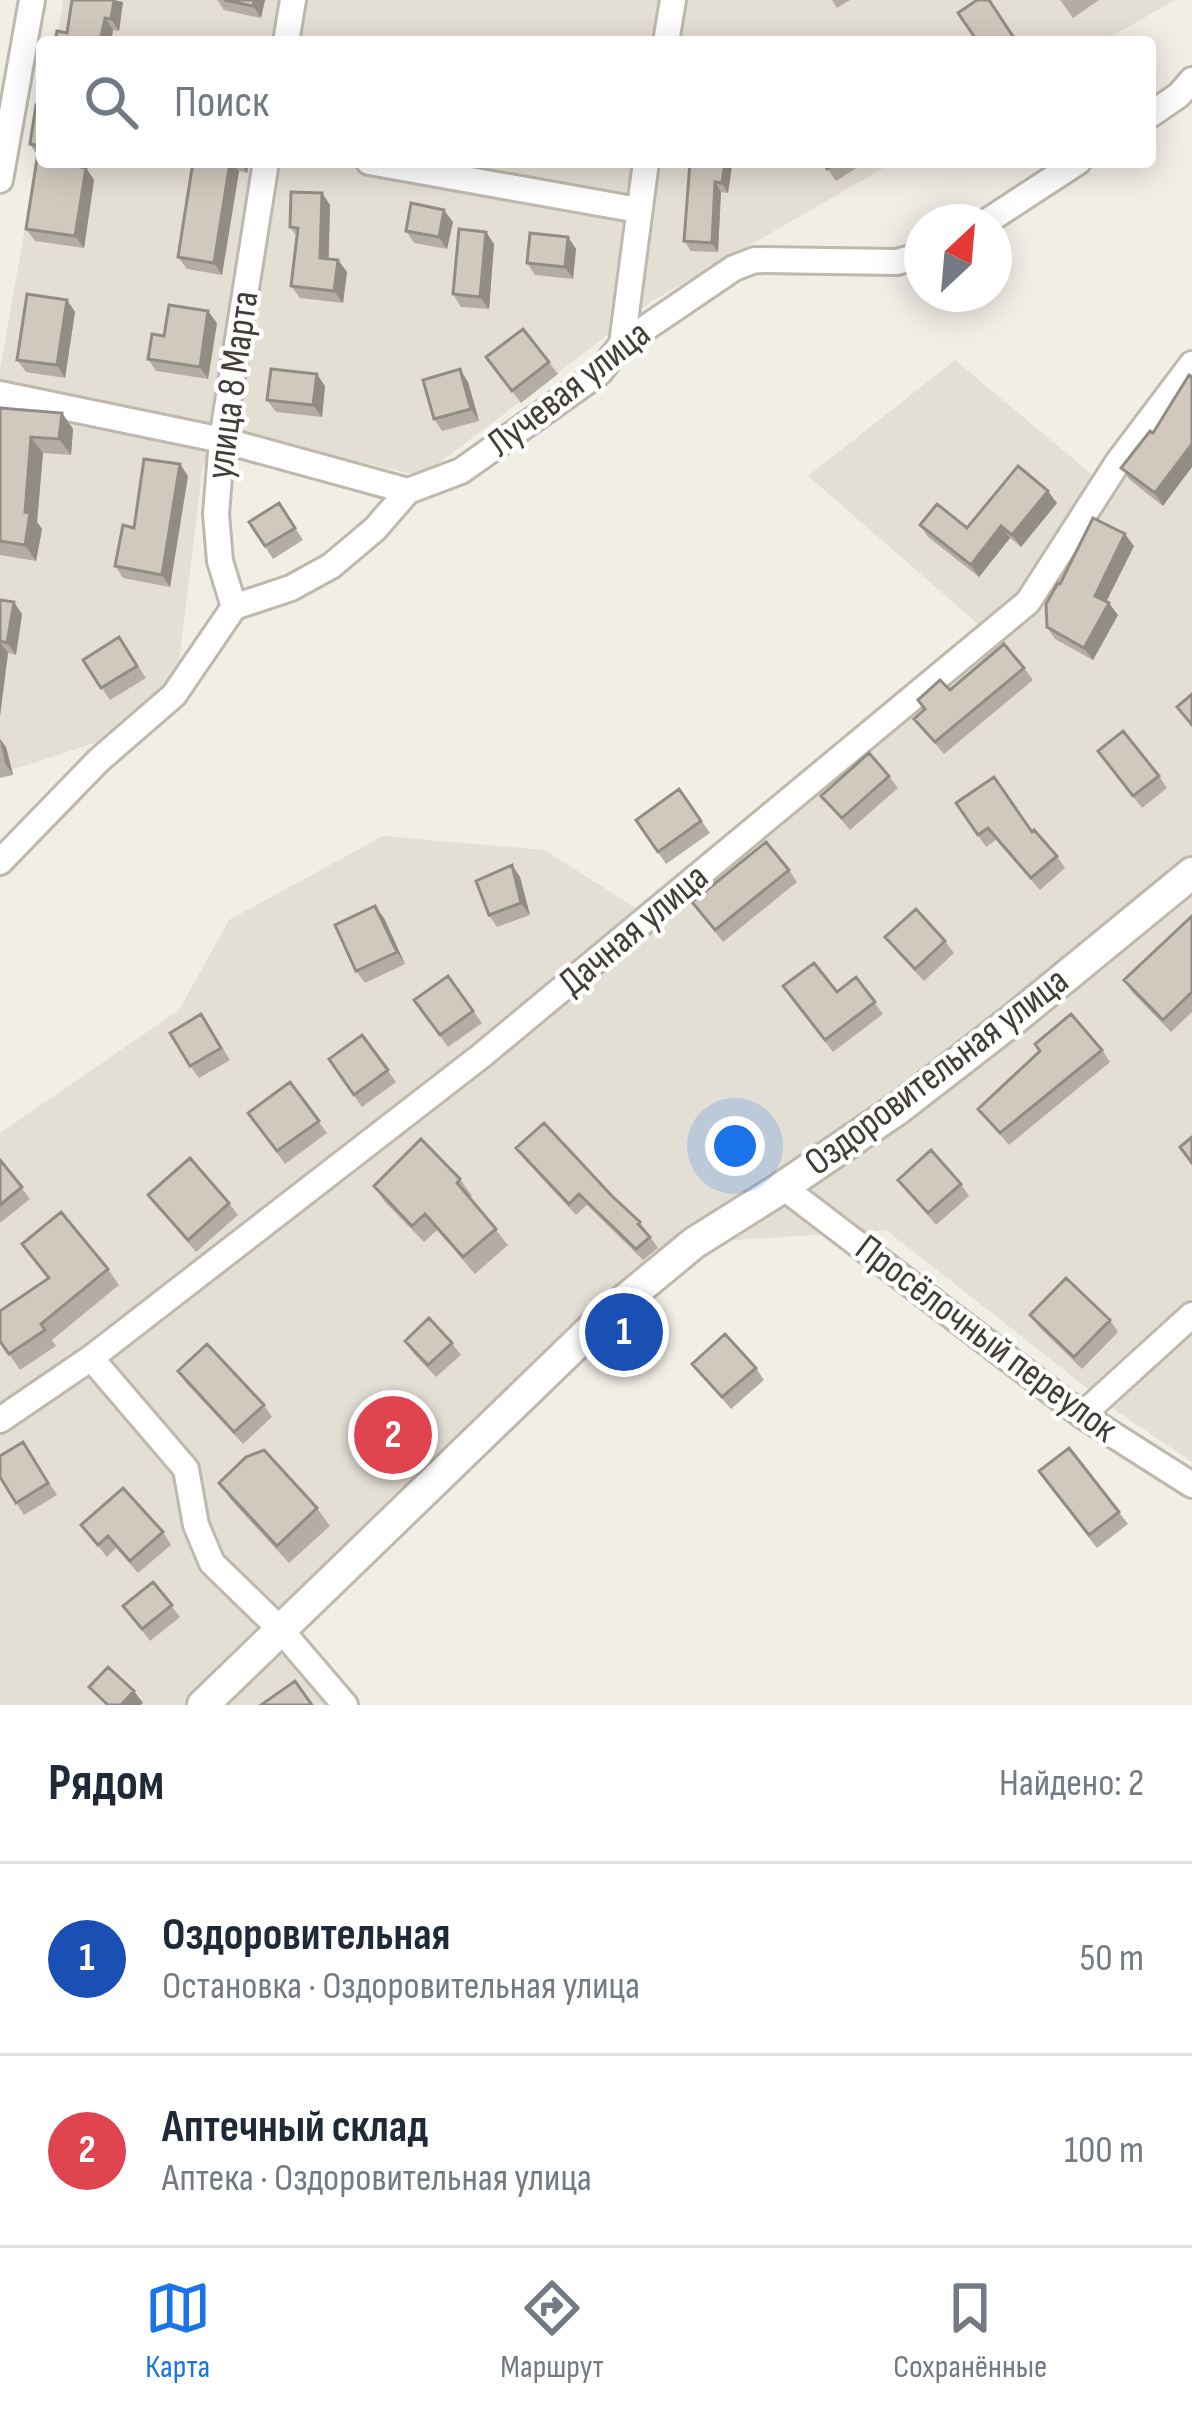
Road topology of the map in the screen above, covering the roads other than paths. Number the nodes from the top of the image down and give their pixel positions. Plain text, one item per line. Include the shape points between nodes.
1 (32, 0) edge
2 (293, 0) edge
3 (673, 0) edge
4 (287, 36) edge
5 (667, 36) edge
6 (12, 39) edge
7 (1192, 80) edge
8 (1156, 111) edge
9 (265, 168) edge
10 (403, 168) edge
11 (645, 168) edge
12 (1069, 168) edge
13 (0, 181) edge
14 (1012, 205) edge
15 (638, 210) junction
16 (904, 260) edge
17 (622, 344) junction
18 (1192, 364) edge
19 (0, 394) edge
20 (222, 440) junction
21 (408, 491) junction
22 (234, 607) junction
23 (0, 862) edge
24 (1192, 873) edge
25 (783, 1187) junction
26 (1192, 1315) edge
27 (91, 1358) junction
28 (1082, 1415) junction
29 (0, 1420) edge
30 (1192, 1485) edge
31 (280, 1630) junction
32 (203, 1705) edge
33 (345, 1705) edge

1 - 6 street
2 - 4 street
3 - 5 street
6 - 13 street
7 - 8 street
9 - 20 street, улица 8 Марта
10 - 15 street
11 - 15 street
12 - 14 street
15 - 17 street
16 - 17 street, Лучевая улица via 755,260
17 - 21 street, Лучевая улица via 599,373 461,471
18 - 27 street, Дачная улица via 1028,602 481,1056
19 - 20 street
20 - 21 street
20 - 22 street, улица 8 Марта via 218,538
21 - 22 street via 331,566
22 - 23 street via 174,695
24 - 25 street, Оздоровительная улица via 899,1108
25 - 28 street, Просёлочный переулок
25 - 31 street, Оздоровительная улица via 694,1243 602,1319
26 - 28 street
27 - 29 street, Дачная улица
27 - 31 street via 186,1469 212,1563
28 - 30 street, Просёлочный переулок
31 - 32 street, Оздоровительная улица
31 - 33 street

